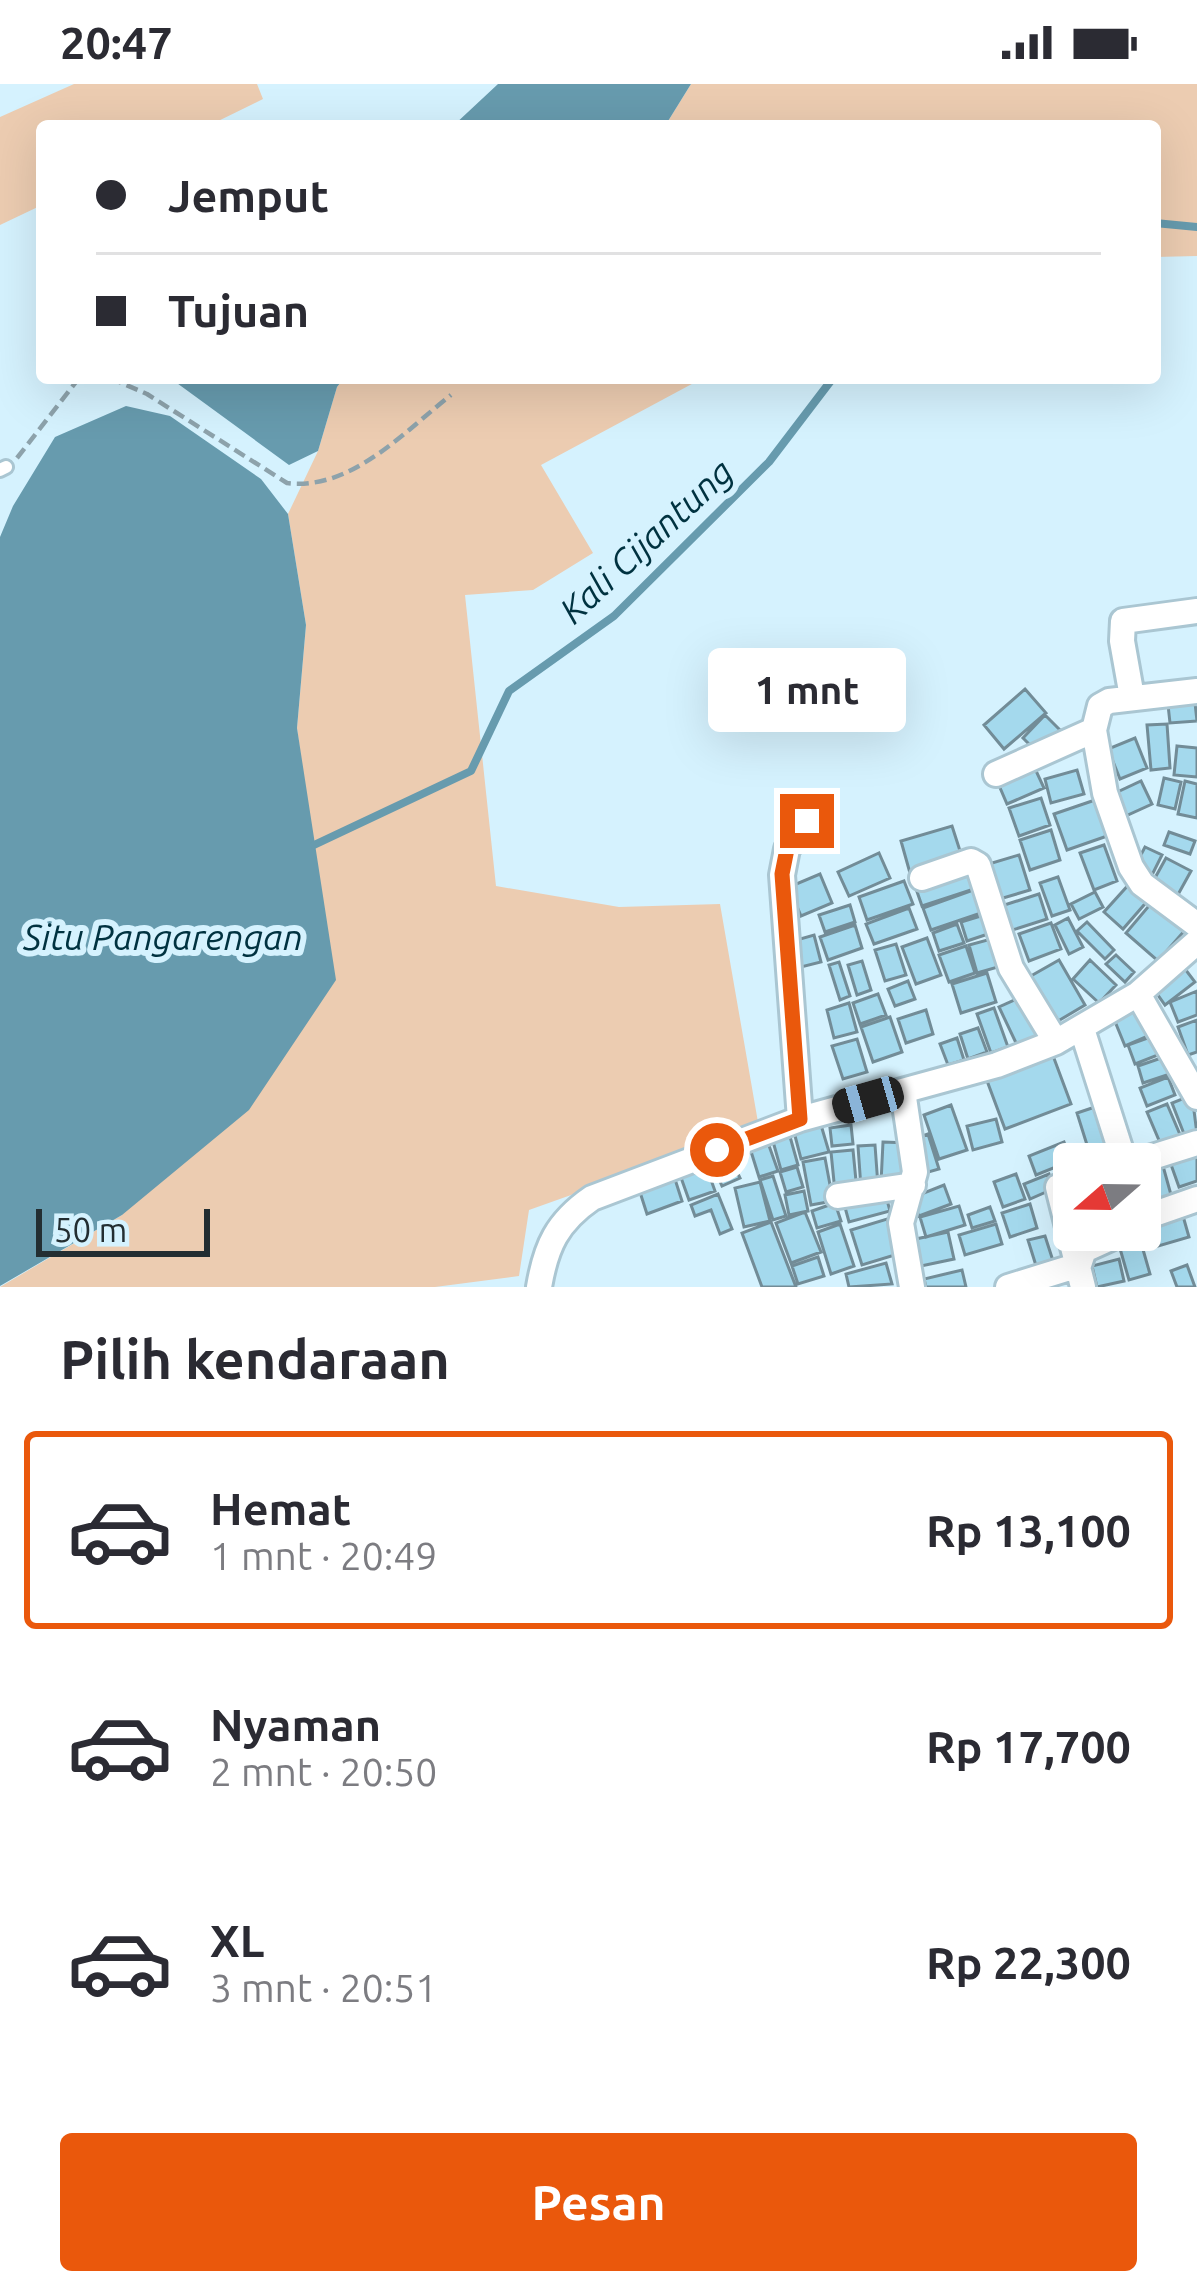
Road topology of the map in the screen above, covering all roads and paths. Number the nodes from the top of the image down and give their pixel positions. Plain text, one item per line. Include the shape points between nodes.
1 (74, 384) edge
2 (124, 384) edge
3 (452, 395) dead end
4 (3, 468) edge
5 (1197, 610) edge
6 (1197, 691) edge
7 (1132, 697) junction
8 (1094, 730) junction
9 (996, 774) dead end
10 (807, 821) dead end
11 (922, 878) dead end
12 (1197, 925) edge
13 (1197, 943) edge
14 (1138, 994) junction
15 (1082, 1030) junction
16 (1055, 1042) junction
17 (903, 1091) junction
18 (1197, 1097) edge
19 (800, 1119) junction
20 (1121, 1143) edge
21 (1197, 1143) edge
22 (1161, 1154) edge
23 (913, 1185) junction
24 (838, 1196) dead end
25 (1197, 1199) edge
26 (1161, 1212) edge
27 (1081, 1276) edge
28 (539, 1287) edge
29 (912, 1287) edge
30 (1008, 1287) edge

1 - 4 path
2 - 3 path via 300,485 363,465
5 - 7 street via 1124,621
6 - 7 street
7 - 8 street via 1100,706
8 - 9 street
8 - 12 street via 1131,867
10 - 19 street via 787,849 782,874
11 - 16 street via 978,865 1012,968
13 - 14 street
14 - 15 street
14 - 18 street
15 - 16 street
15 - 20 street
16 - 17 street
17 - 19 street
17 - 23 street
19 - 28 street via 592,1198 551,1238
21 - 22 street
23 - 24 street
23 - 29 street via 901,1223
25 - 26 street
27 - 30 street

